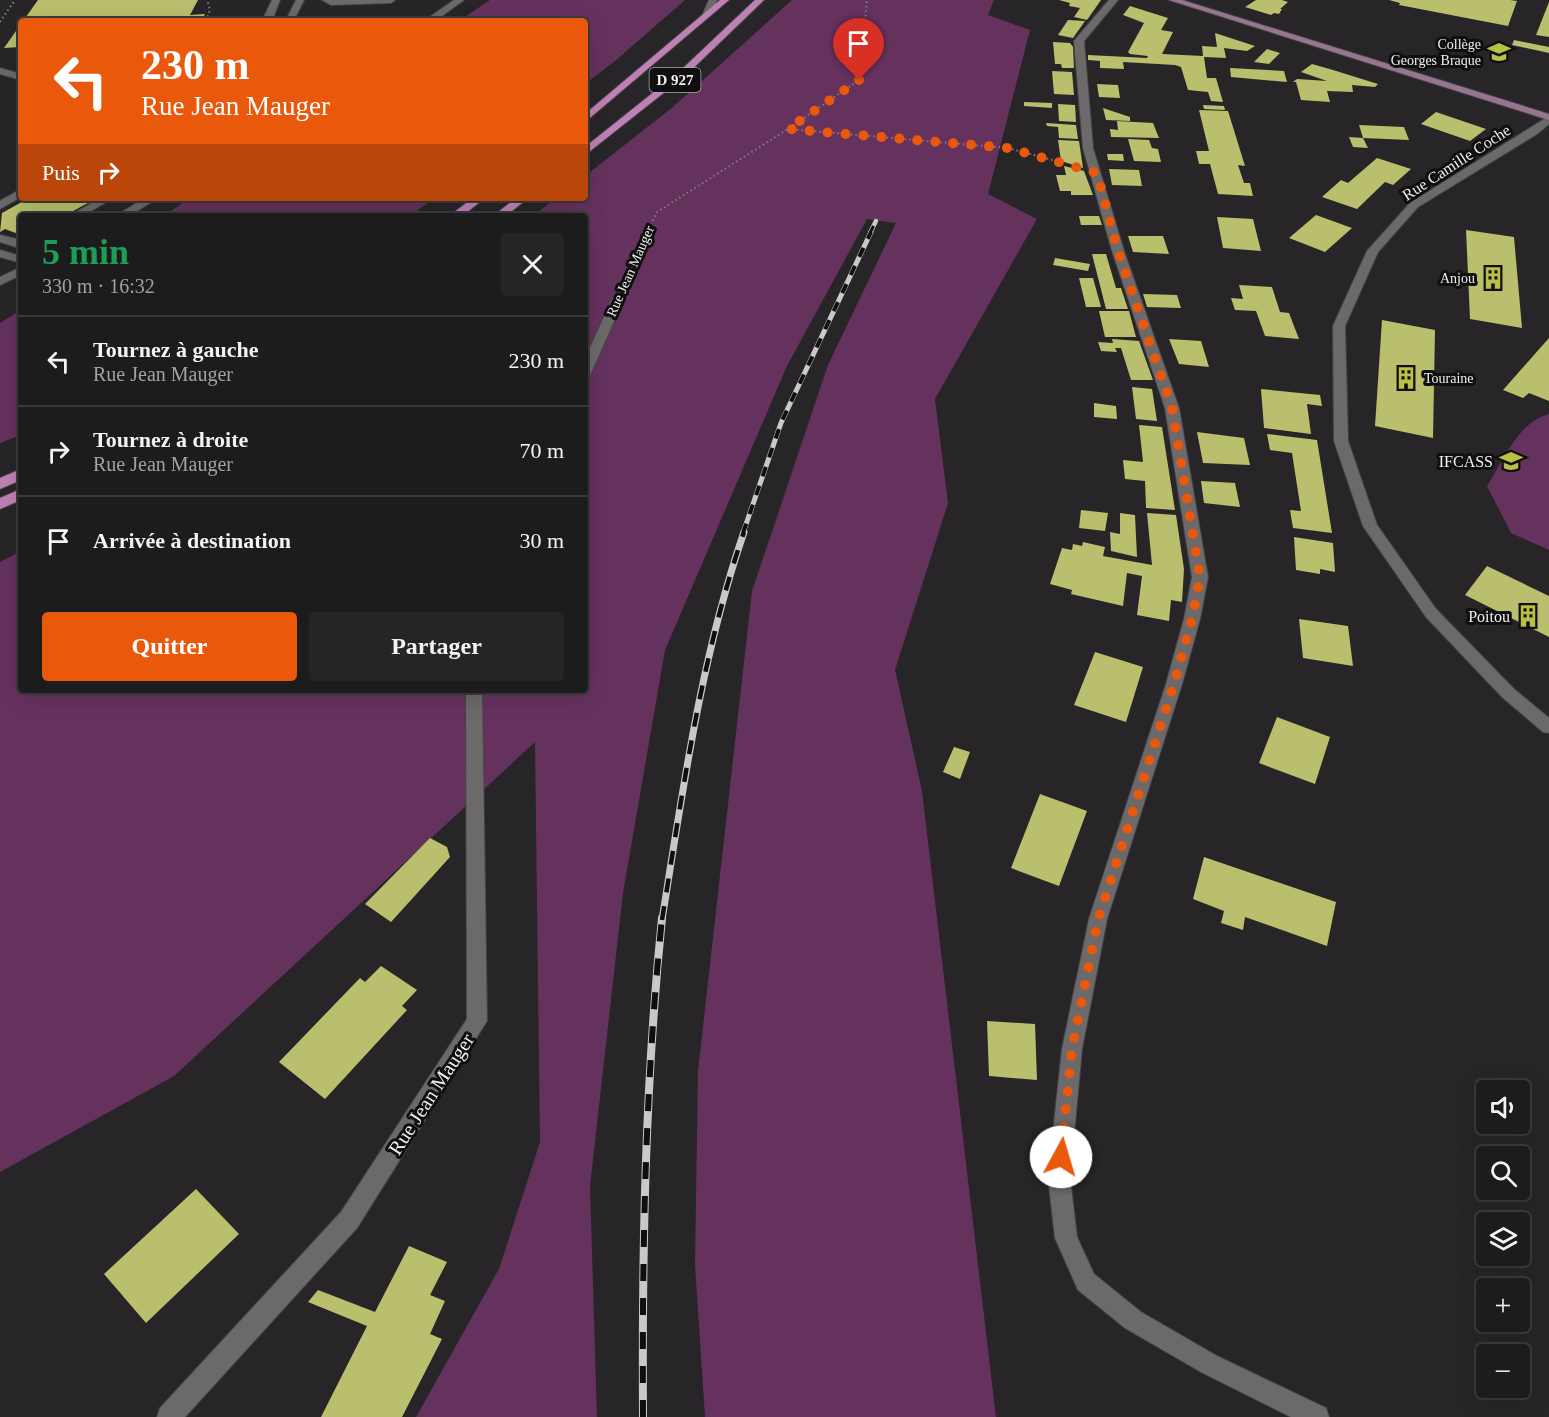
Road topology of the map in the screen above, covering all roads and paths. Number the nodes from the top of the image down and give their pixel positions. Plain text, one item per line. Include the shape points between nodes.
1 (15, 0) edge
2 (207, 0) edge
3 (276, 0) edge
4 (300, 0) edge
5 (326, 0) edge
6 (391, 0) edge
7 (460, 0) edge
8 (712, 0) edge
9 (725, 0) edge
10 (760, 0) edge
11 (867, 0) edge
12 (1114, 0) edge
13 (1173, 0) edge
14 (706, 16) junction
15 (208, 18) edge
16 (268, 18) edge
17 (291, 18) dead end
18 (433, 18) edge
19 (0, 22) edge
20 (0, 71) edge
21 (18, 76) edge
22 (588, 116) edge
23 (1549, 118) edge
24 (788, 129) junction
25 (588, 150) edge
26 (1097, 173) junction
27 (18, 186) edge
28 (18, 194) edge
29 (0, 195) edge
30 (102, 201) edge
31 (148, 201) edge
32 (476, 201) edge
33 (519, 201) edge
34 (0, 206) edge
35 (80, 213) edge
36 (126, 213) edge
37 (459, 213) edge
38 (503, 213) edge
39 (0, 238) edge
40 (18, 244) edge
41 (0, 253) edge
42 (18, 259) edge
43 (18, 272) edge
44 (0, 281) edge
45 (618, 299) joint
46 (588, 366) edge
47 (18, 475) edge
48 (0, 484) edge
49 (18, 495) edge
50 (0, 504) edge
51 (474, 693) edge
52 (1549, 727) edge
53 (169, 1417) edge
54 (1317, 1417) edge

1 - 19 path
2 - 15 path via 212,10
3 - 16 street
4 - 17 street
5 - 6 street
7 - 18 street
8 - 14 street
9 - 14 main road, D 927
10 - 25 main road, D 927 via 682,74
11 - 24 path, Rue Jean Mauger via 859,80
12 - 26 street via 1079,41 1088,148
13 - 23 main road
14 - 22 main road, D 927
20 - 21 street
23 - 52 street, Rue Camille Coche via 1533,132 1414,205 1373,251 1339,326 1341,441 1370,526 1431,614 1508,693
24 - 26 path via 1008,148
24 - 45 path, Rue Jean Mauger via 657,212
26 - 54 street via 1118,251 1172,408 1200,577 1174,684 1098,920 1072,1049 1059,1178 1066,1238 1086,1282 1133,1320 1209,1364
27 - 29 street
28 - 34 street
30 - 35 street
31 - 36 street
32 - 37 main road
33 - 38 main road
39 - 40 street
41 - 42 street
43 - 44 street
45 - 46 street, Rue Jean Mauger
47 - 48 main road
49 - 50 main road
51 - 53 street, Rue Jean Mauger via 477,1022 350,1220

